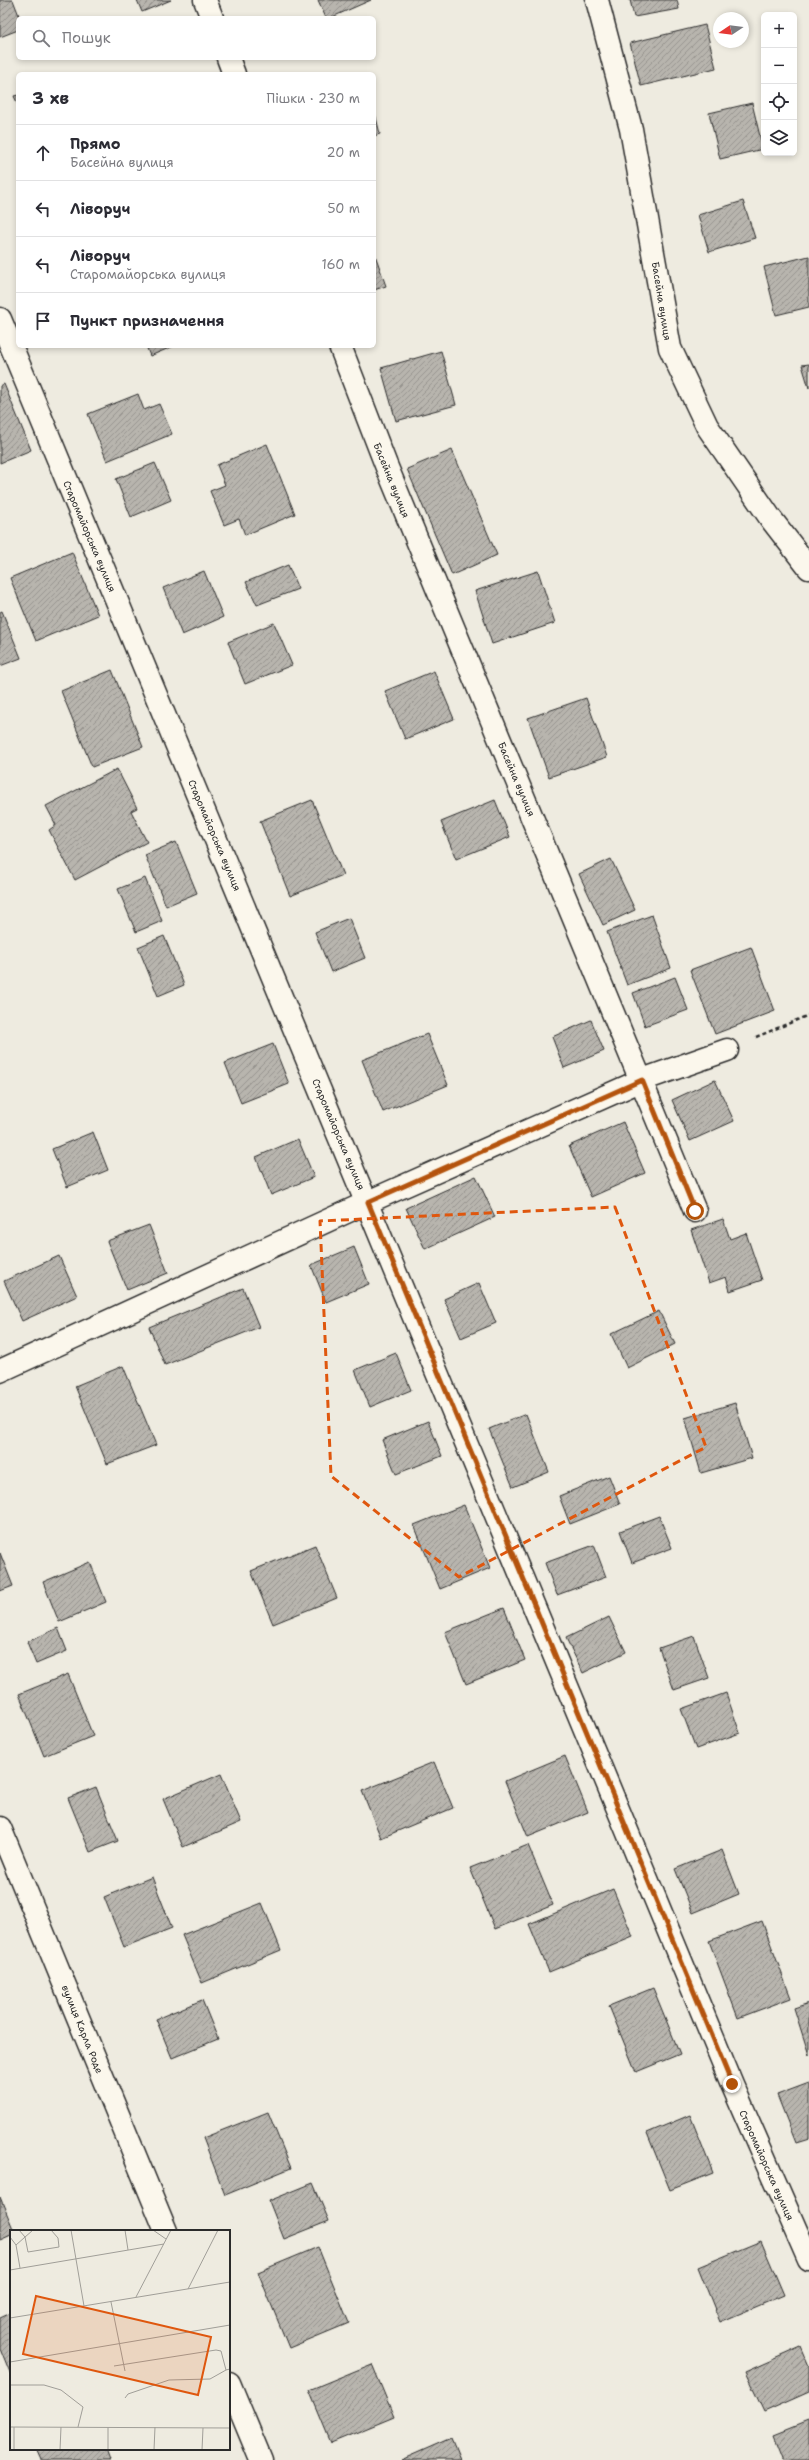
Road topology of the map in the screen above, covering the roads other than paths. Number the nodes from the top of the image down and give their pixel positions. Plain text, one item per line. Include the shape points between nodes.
1 (205, 0) edge
2 (597, 0) edge
3 (211, 16) edge
4 (229, 60) edge
5 (233, 72) edge
6 (0, 319) edge
7 (341, 348) edge
8 (809, 568) edge
9 (727, 1050) road end
10 (642, 1080) junction
11 (368, 1202) junction
12 (695, 1211) dead end
13 (0, 1371) edge
14 (0, 1828) edge
15 (166, 2230) edge
16 (809, 2260) edge
17 (230, 2385) edge
18 (261, 2460) edge

1 - 3 street
2 - 8 street, Басейна вулиця via 631,129 670,348 707,426 771,519
4 - 5 street
6 - 11 street, Старомайорська вулиця
7 - 10 street, Басейна вулиця via 386,465
9 - 10 street
10 - 11 street
10 - 12 street, Басейна вулиця
11 - 13 street
11 - 16 street, Старомайорська вулиця via 729,2077
14 - 15 street, вулиця Карла Роде
17 - 18 street

